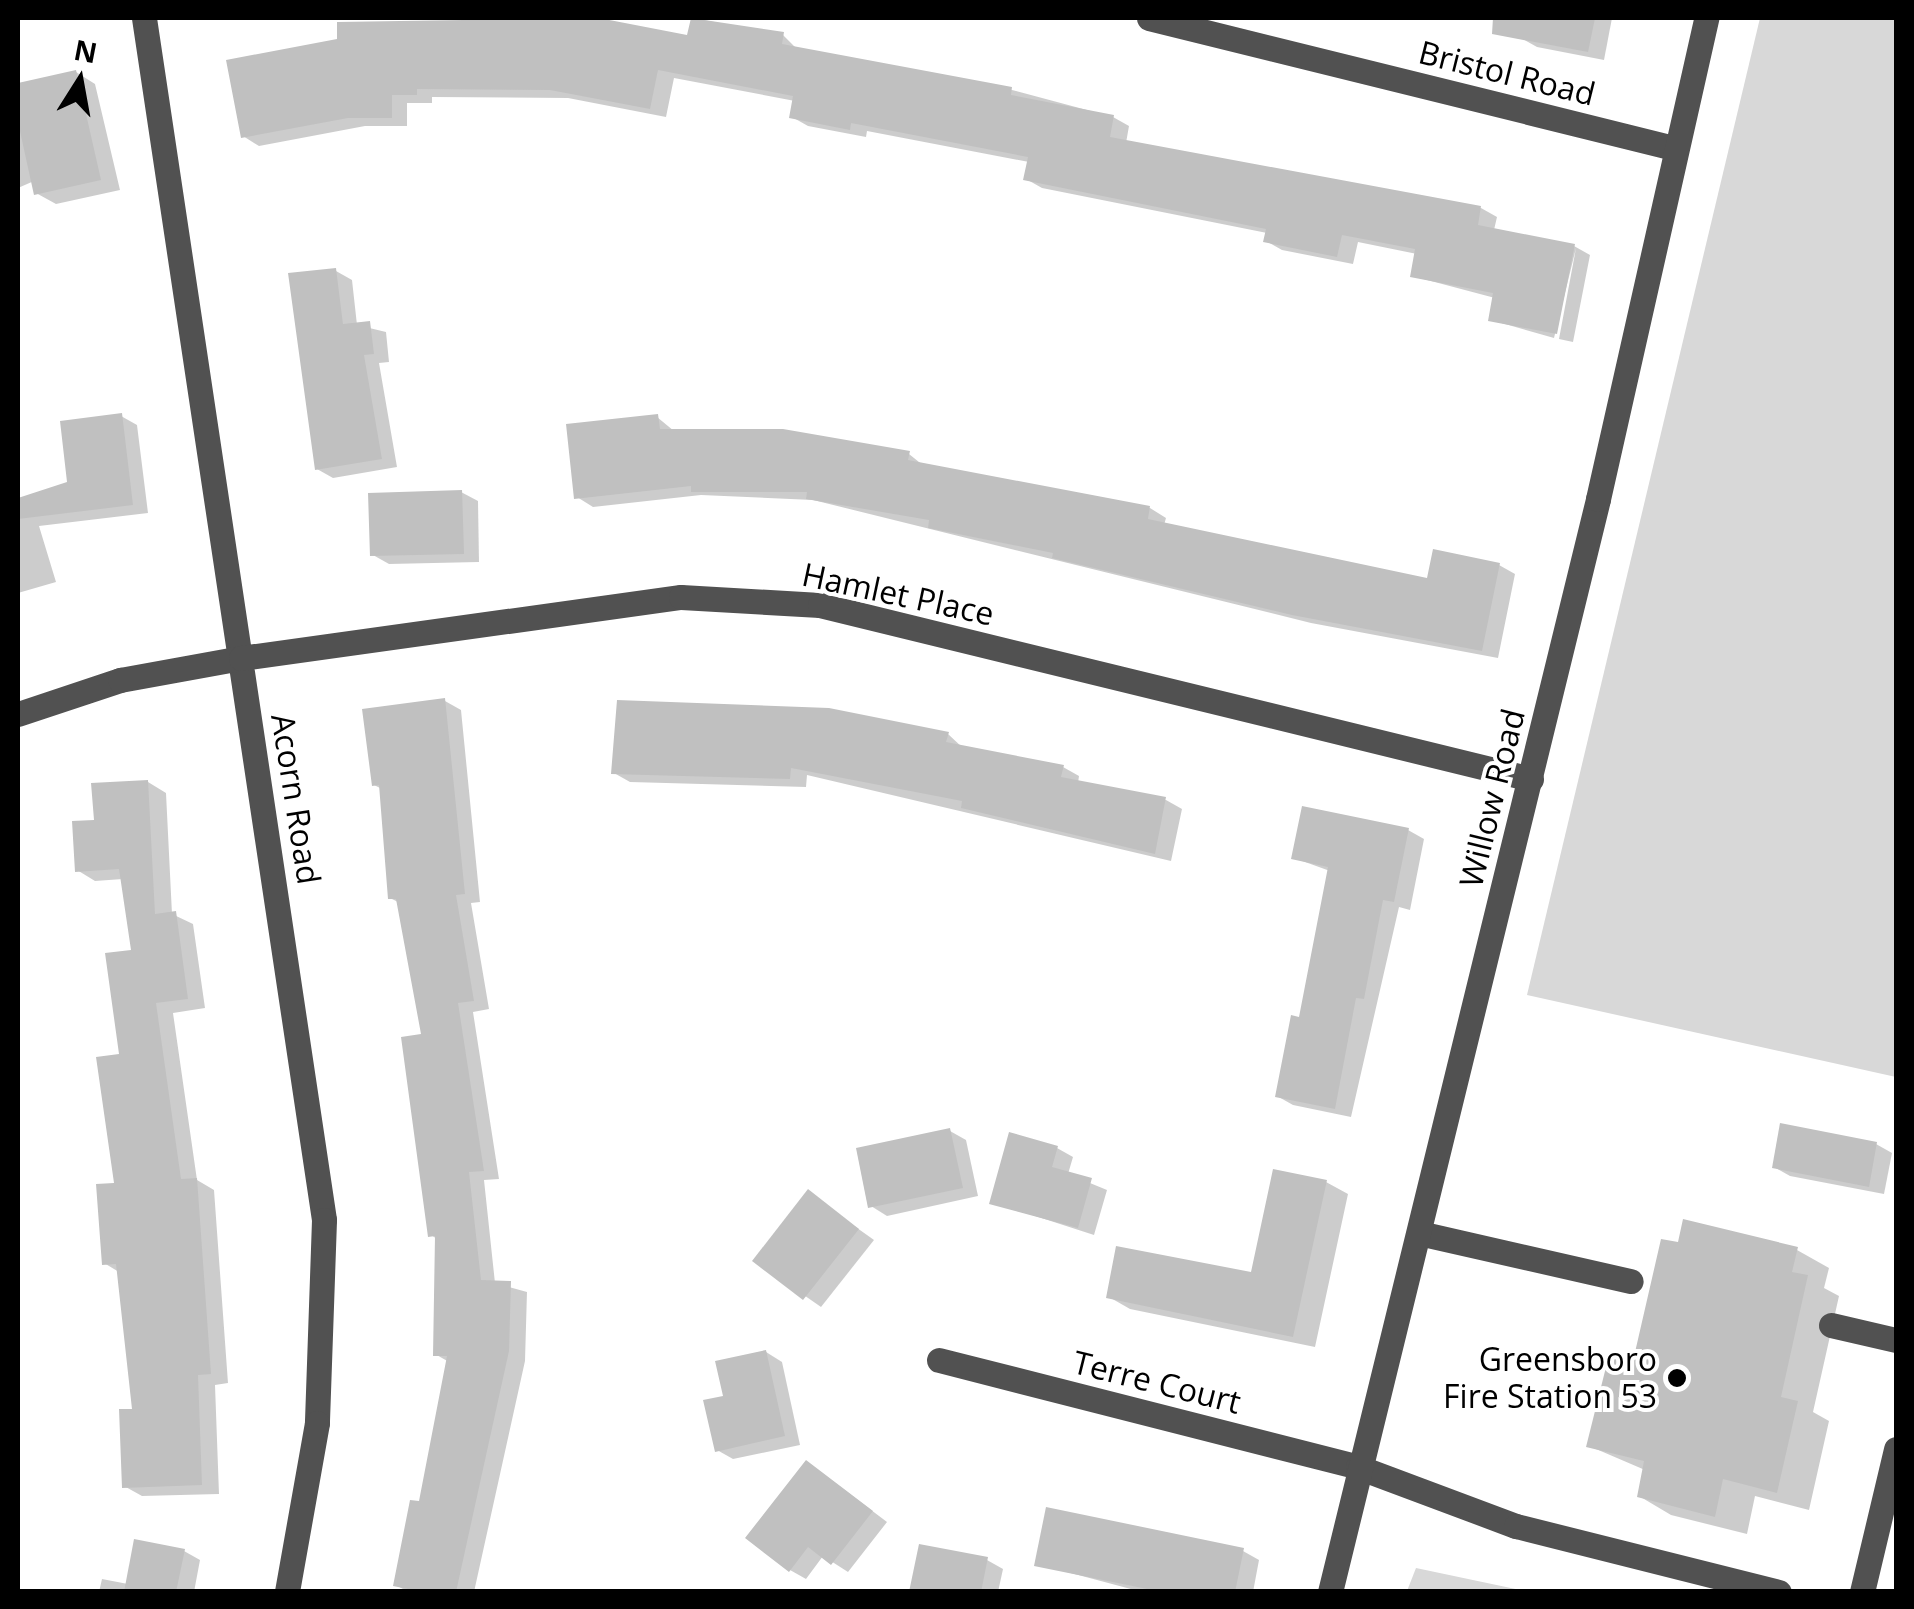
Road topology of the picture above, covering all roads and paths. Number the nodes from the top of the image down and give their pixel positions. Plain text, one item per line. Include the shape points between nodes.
1 (144, 18) edge
2 (1149, 18) edge
3 (1706, 18) edge
4 (1674, 148) junction
5 (241, 658) junction
6 (18, 714) edge
7 (1531, 779) junction
8 (1419, 1232) junction
9 (1631, 1282) dead end
10 (1832, 1325) dead end
11 (1896, 1340) edge
12 (939, 1360) dead end
13 (1896, 1449) edge
14 (1358, 1467) junction
15 (287, 1592) edge
16 (1330, 1592) edge
17 (1779, 1592) edge
18 (1862, 1592) edge

1 - 5 street, Acorn Road
2 - 4 street, Bristol Road
3 - 4 street, Willow Road
4 - 7 street, Willow Road
5 - 6 street, Hamlet Place via 120,680
5 - 7 street, Hamlet Place via 681,597 820,605
5 - 15 street, Acorn Road via 324,1220 317,1423
7 - 8 street, Willow Road
8 - 9 street
8 - 14 street, Willow Road
10 - 11 street
12 - 14 street, Terre Court
13 - 18 street
14 - 16 street, Willow Road
14 - 17 street, Terre Court via 1516,1526

